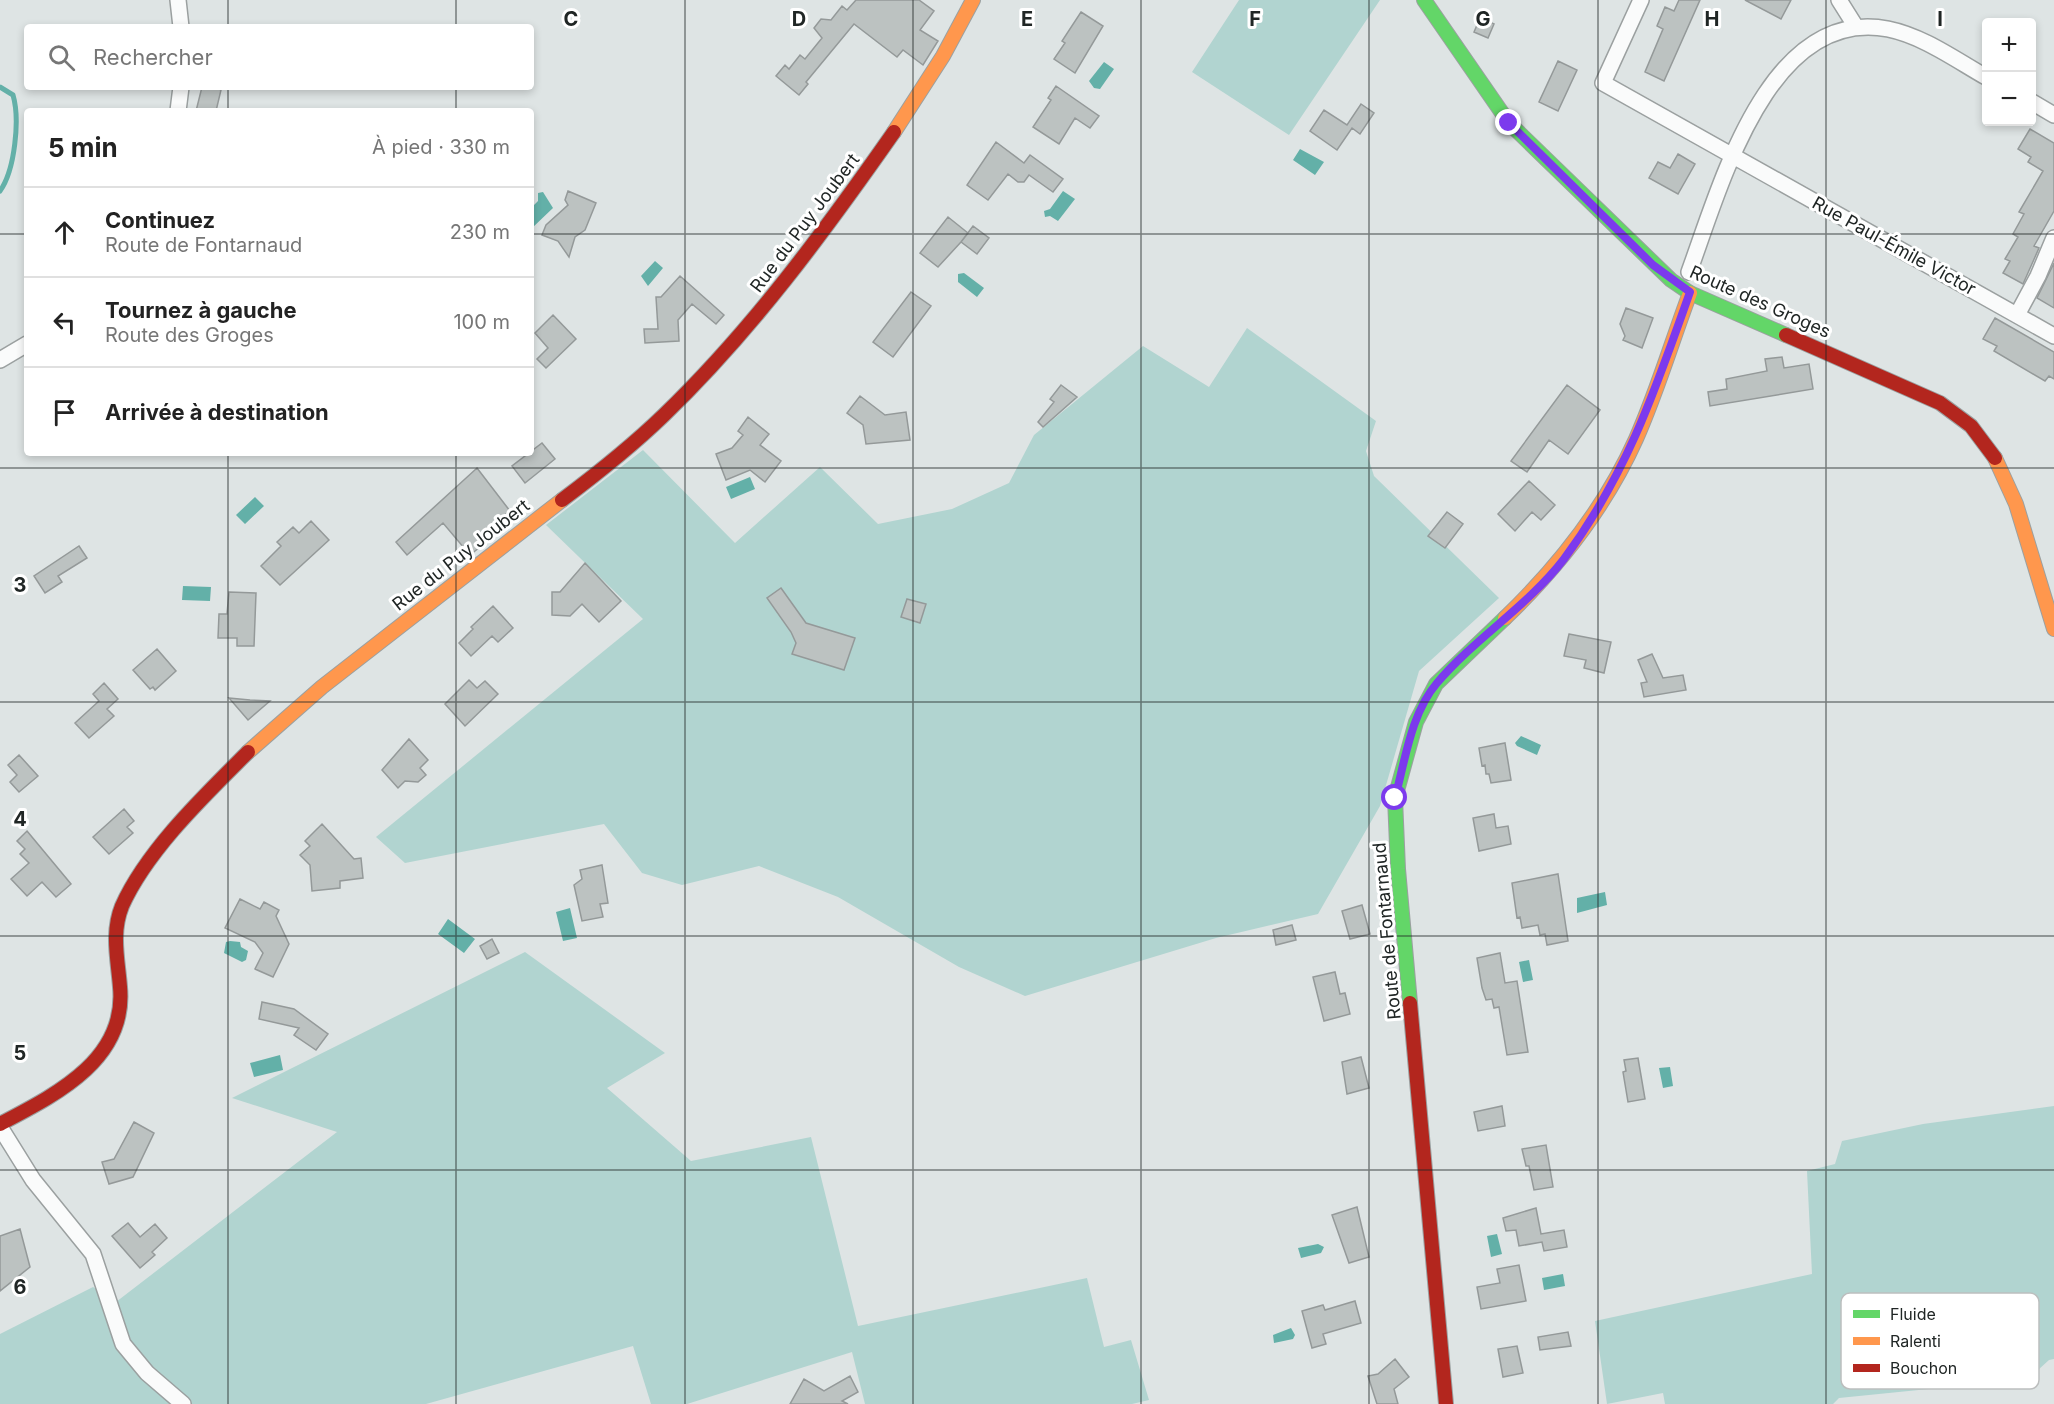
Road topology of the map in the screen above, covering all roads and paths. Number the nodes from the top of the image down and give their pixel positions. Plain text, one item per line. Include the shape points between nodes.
1 (178, 0) edge
2 (973, 0) edge
3 (1424, 0) edge
4 (1641, 0) edge
5 (1839, 0) edge
6 (181, 24) edge
7 (1856, 27) junction
8 (1982, 75) edge
9 (181, 90) edge
10 (2036, 105) edge
11 (178, 108) edge
12 (2054, 115) edge
13 (1733, 156) junction
14 (2054, 238) edge
15 (1689, 272) dead end
16 (1690, 292) junction
17 (2017, 315) junction
18 (2054, 336) edge
19 (24, 346) edge
20 (0, 360) edge
21 (2054, 629) edge
22 (0, 1126) edge
23 (183, 1404) edge
24 (1446, 1404) edge

1 - 6 street
2 - 22 street, Rue du Puy Joubert via 932,76 848,199 763,310 689,390 627,450 326,683 238,761 165,842 121,909 114,941 121,1002 112,1036 88,1069 59,1093
3 - 16 street, Route des Groges via 1509,123 1653,265
4 - 13 street, Rue Paul-Émile Victor via 1603,83
5 - 7 street
7 - 8 street via 1889,29 1923,42
7 - 13 street via 1830,36 1781,71
9 - 11 street
10 - 12 street
13 - 15 street
13 - 17 street, Rue Paul-Émile Victor
14 - 17 street
16 - 21 street, Route des Groges via 1923,394 1970,424 1985,441 2006,481
16 - 24 street, Route de Fontarnaud via 1636,439 1590,523 1562,561 1436,684 1416,722 1395,798
17 - 18 street, Rue Paul-Émile Victor
19 - 20 street
22 - 23 street via 33,1180 93,1254 123,1344 147,1373

